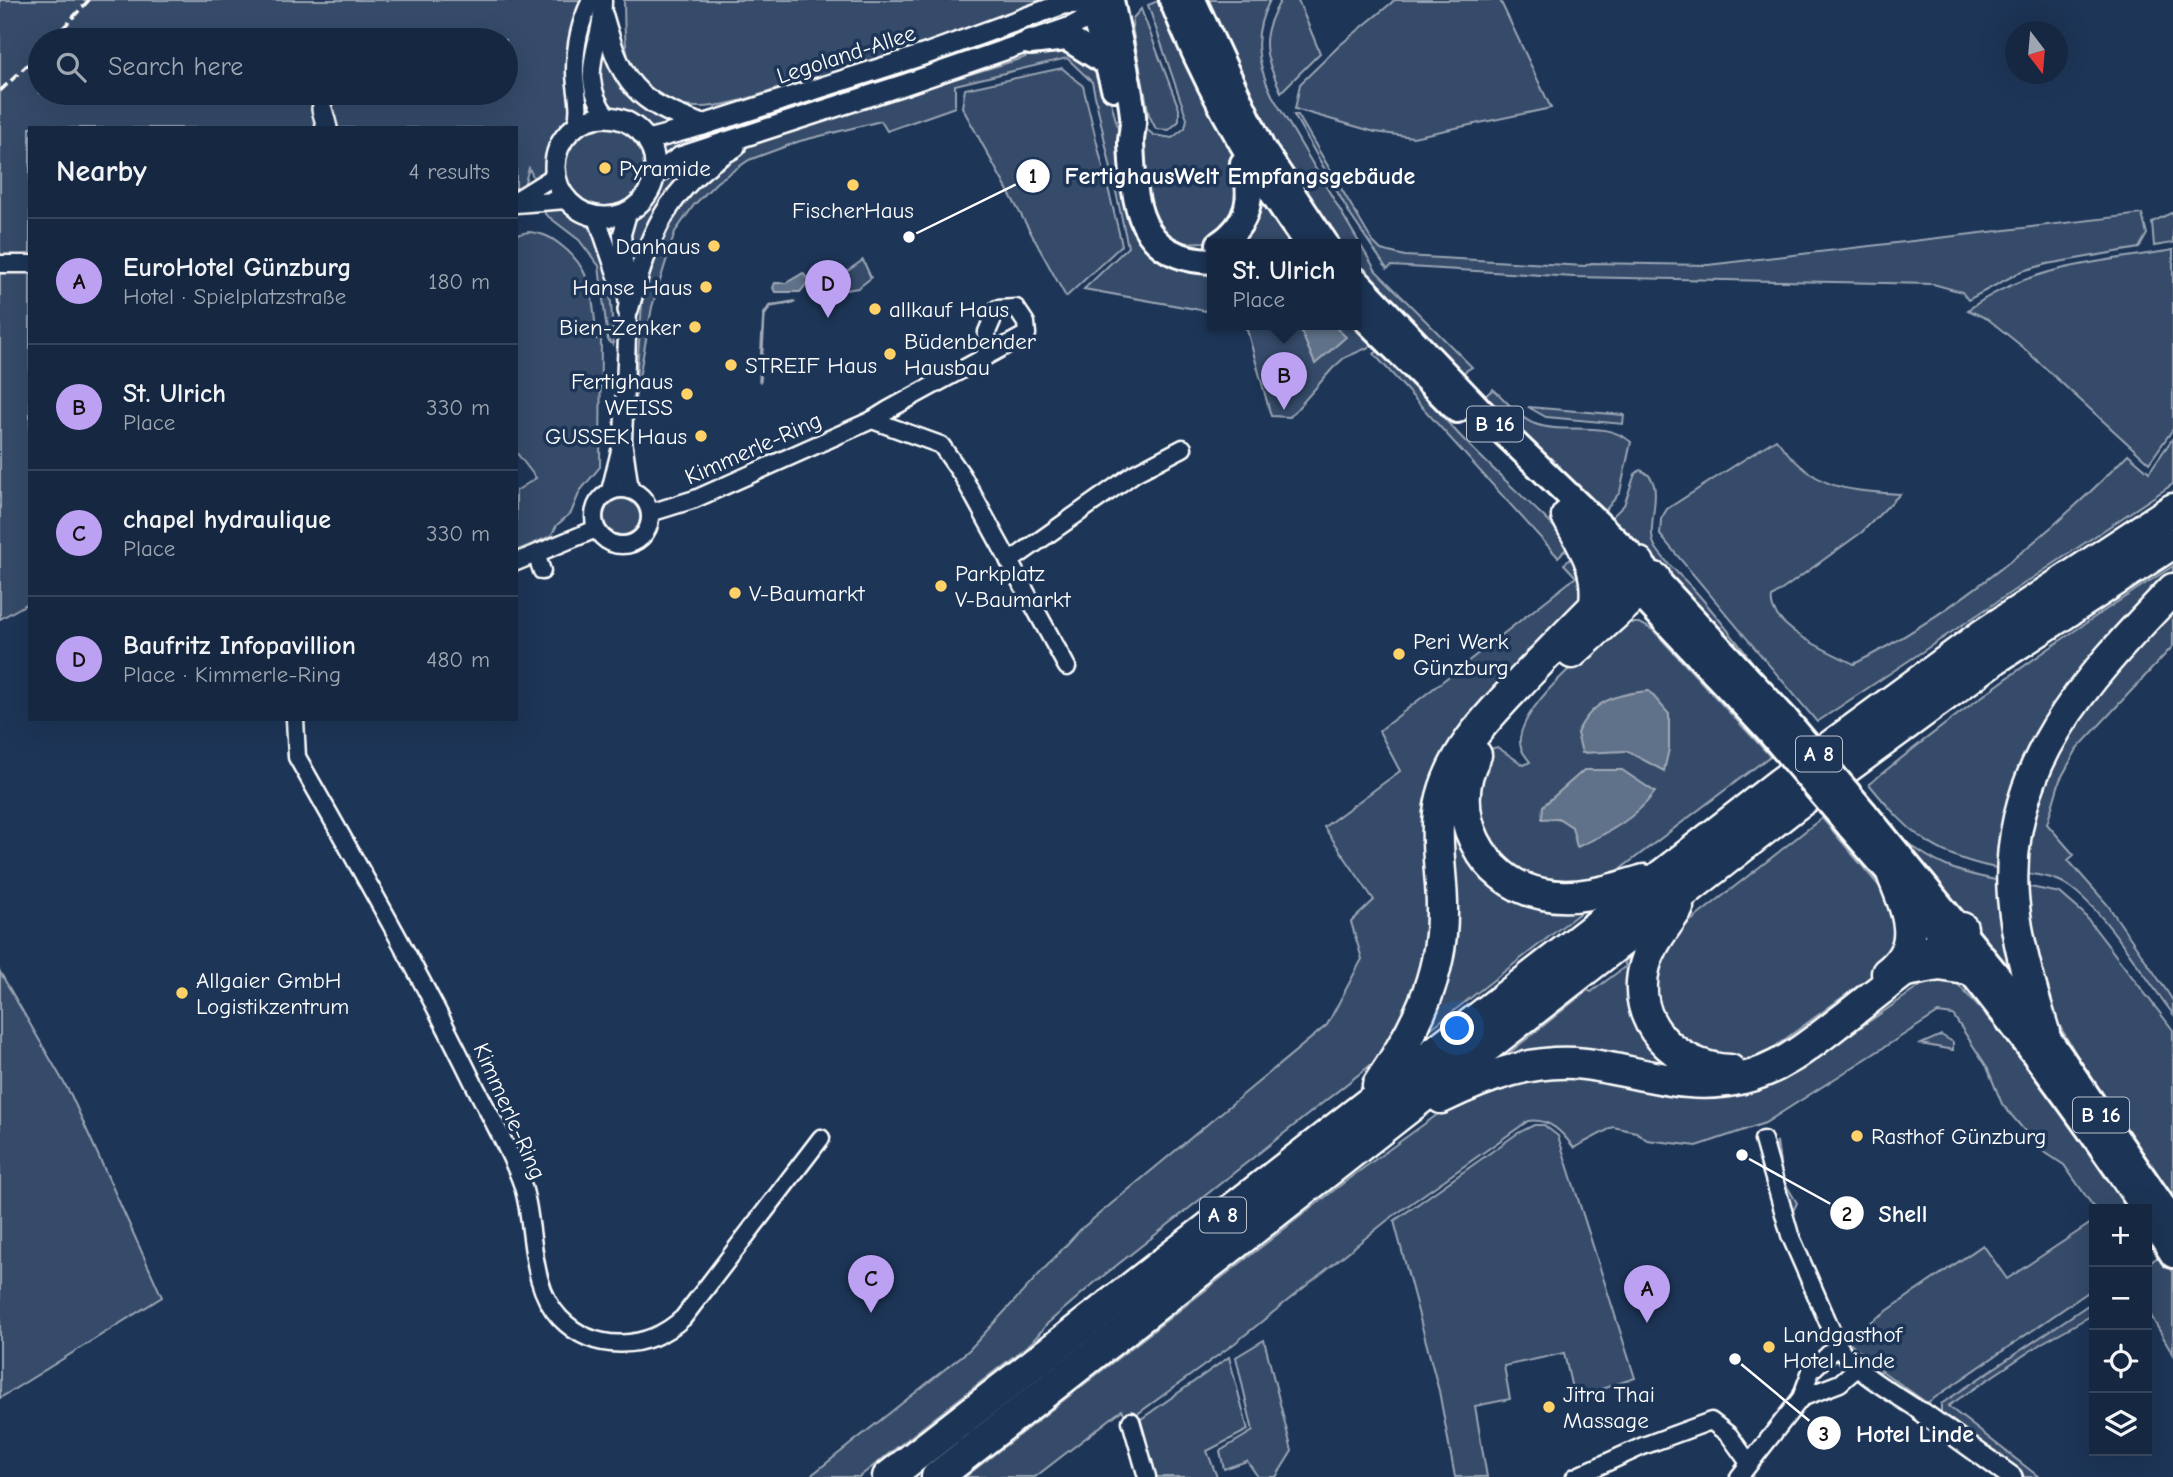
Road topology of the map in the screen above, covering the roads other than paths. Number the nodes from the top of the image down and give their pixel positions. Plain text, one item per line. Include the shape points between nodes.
1 (1172, 0) edge
2 (1193, 0) edge
3 (1105, 1) edge
4 (599, 5) edge
5 (1030, 42) junction
6 (1107, 63) junction
7 (608, 117) junction
8 (703, 125) junction
9 (576, 126) junction
10 (771, 126) junction
11 (1232, 129) junction
12 (648, 139) junction
13 (1131, 139) junction
14 (656, 174) junction
15 (556, 175) junction
16 (566, 200) junction
17 (518, 201) edge
18 (518, 202) edge
19 (628, 213) junction
20 (597, 218) junction
21 (1225, 239) edge
22 (1303, 239) edge
23 (1323, 239) edge
24 (1207, 247) edge
25 (1166, 248) junction
26 (1207, 261) edge
27 (0, 264) edge
28 (28, 264) edge
29 (1361, 285) edge
30 (628, 310) junction
31 (1361, 315) edge
32 (986, 356) dead end
33 (872, 420) junction
34 (623, 440) junction
35 (1183, 448) dead end
36 (630, 490) junction
37 (610, 491) junction
38 (2173, 509) edge
39 (650, 513) junction
40 (1567, 516) junction
41 (596, 529) junction
42 (2173, 543) edge
43 (536, 554) junction
44 (518, 561) edge
45 (1009, 562) junction
46 (542, 570) dead end
47 (1640, 578) junction
48 (2173, 589) edge
49 (1595, 604) junction
50 (1067, 667) dead end
51 (295, 721) edge
52 (1857, 820) junction
53 (1659, 876) junction
54 (1893, 876) junction
55 (1692, 888) junction
56 (1953, 934) junction
57 (1966, 969) junction
58 (1906, 971) junction
59 (2044, 1032) junction
60 (1362, 1107) junction
61 (1392, 1121) junction
62 (821, 1138) dead end
63 (1763, 1140) dead end
64 (2140, 1204) edge
65 (2173, 1221) edge
66 (2152, 1222) edge
67 (2173, 1255) edge
68 (1838, 1345) junction
69 (1857, 1368) junction
70 (1801, 1398) junction
71 (1923, 1413) joint
72 (1131, 1421) dead end
73 (1749, 1463) junction
74 (888, 1477) edge
75 (937, 1477) edge
76 (1147, 1477) edge
77 (1575, 1477) edge
78 (1739, 1477) edge
79 (2012, 1477) edge

1 - 11 main road
2 - 23 main road via 1262,148
3 - 5 street, Legoland-Allee via 1084,20
3 - 6 main road via 1097,26
3 - 8 street, Legoland-Allee via 1063,5
3 - 13 main road via 1133,118
4 - 7 street via 590,69 596,97
4 - 8 street via 619,68 637,93
4 - 9 street via 578,39 575,72 580,112
5 - 6 main road via 1067,38
5 - 10 street, Legoland-Allee
6 - 13 main road
7 - 9 street
7 - 12 street via 624,120
8 - 12 street, Legoland-Allee
9 - 15 street via 556,153
10 - 14 street, Legoland-Allee via 680,157
10 - 30 street via 717,157 666,209 648,243
11 - 21 main road via 1250,196 1243,223
11 - 22 main road via 1255,171
12 - 14 street
13 - 25 main road via 1138,214 1148,232
14 - 19 street, Legoland-Allee via 651,190
15 - 16 street
15 - 17 street
16 - 18 street
16 - 20 street
19 - 20 street
19 - 30 street via 622,234
20 - 30 street
24 - 25 main road
25 - 26 main road via 1192,261
27 - 28 street
29 - 47 main road, B 16
30 - 34 street
31 - 40 main road, B 16
32 - 33 street, Kimmerle-Ring
33 - 39 street, Kimmerle-Ring via 695,499
33 - 45 street via 941,445
34 - 36 street
34 - 37 street
35 - 45 street via 1135,473
36 - 37 street
36 - 39 street via 643,499
37 - 41 street via 597,503
38 - 53 highway, A 8 via 1982,635
39 - 41 street via 646,531 632,543 614,544
40 - 47 main road, B 16
40 - 49 highway via 1593,565
41 - 43 street
42 - 55 highway, A 8 via 1998,657 1792,808
43 - 44 street
43 - 46 street
45 - 50 street
47 - 49 highway
47 - 52 main road, B 16, bridge via 1777,725
47 - 53 highway via 1484,742 1467,779 1465,816 1474,841 1492,866 1524,889 1566,897
48 - 59 highway via 2105,661 2049,737 2020,813 2013,896 2022,958
49 - 60 highway via 1472,736 1449,775 1438,823 1443,913 1435,975 1413,1031
51 - 62 street, Kimmerle-Ring via 297,757 430,993 521,1179 542,1288 563,1321 589,1338 612,1344 636,1343 667,1331 683,1318
52 - 54 main road, B 16
52 - 56 main road, B 16
53 - 60 highway, A 8
54 - 55 highway via 1910,933 1903,958 1766,1060 1731,1070 1701,1066 1676,1054 1654,1030 1643,997 1642,981 1650,954
54 - 56 main road, B 16
55 - 61 highway, A 8
56 - 57 main road, B 16
56 - 58 highway
56 - 59 main road, B 16
57 - 58 highway via 1939,965
57 - 64 main road, B 16 via 2027,1044
58 - 61 highway via 1810,1044 1744,1078 1721,1083 1676,1082 1560,1063 1490,1075
59 - 65 main road, B 16
60 - 74 highway, A 8
61 - 75 highway, A 8
63 - 68 street via 1790,1235
66 - 67 main road, B 16
68 - 69 street
68 - 70 street via 1811,1371
69 - 70 street via 1840,1383
69 - 71 street
70 - 73 street
71 - 79 street
72 - 76 street
73 - 77 street via 1729,1435 1711,1421
73 - 78 street

